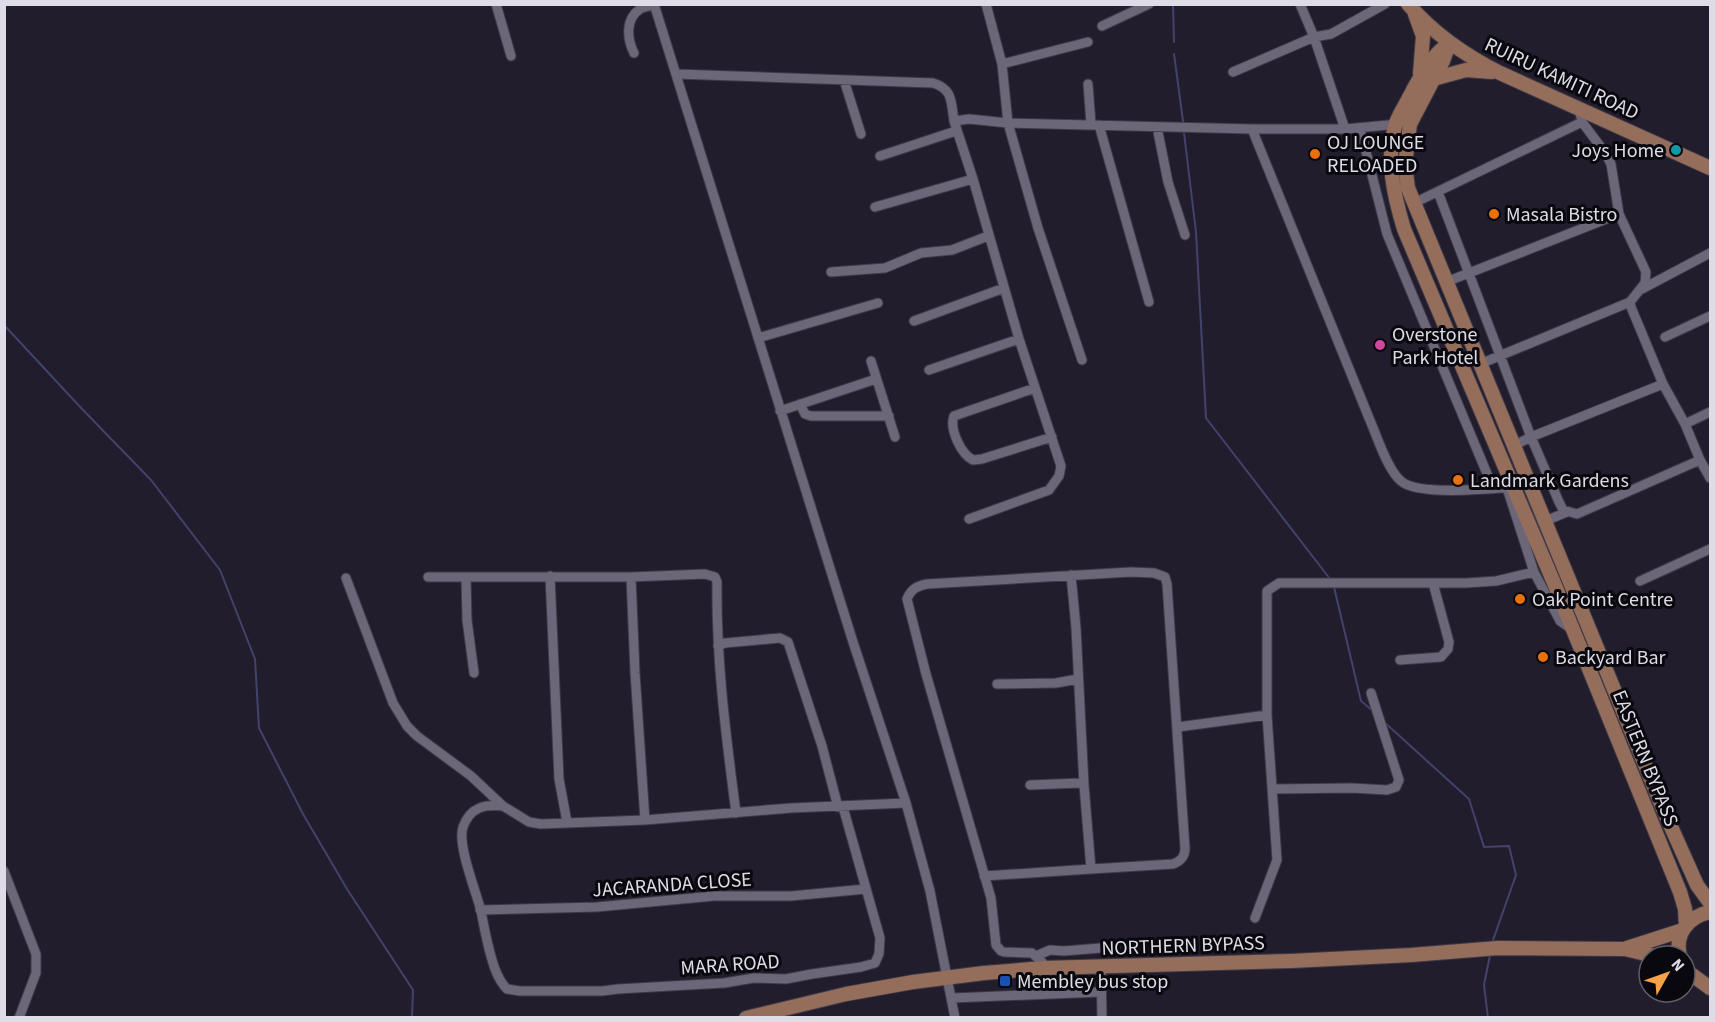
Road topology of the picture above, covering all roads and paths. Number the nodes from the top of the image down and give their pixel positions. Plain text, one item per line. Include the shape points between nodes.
1 (496, 4) edge
2 (986, 4) edge
3 (1149, 4) edge
4 (1300, 4) edge
5 (1385, 4) edge
6 (654, 5) edge
7 (1411, 7) edge
8 (1102, 26) dead end
9 (1314, 37) junction
10 (1088, 42) dead end
11 (1450, 42) junction
12 (634, 53) dead end
13 (511, 56) dead end
14 (1002, 64) junction
15 (1233, 72) dead end
16 (676, 74) junction
17 (1500, 74) junction
18 (1427, 78) junction
19 (844, 80) junction
20 (1089, 84) dead end
21 (1581, 115) junction
22 (954, 121) junction
23 (1008, 123) junction
24 (1095, 124) junction
25 (1403, 124) junction
26 (1156, 127) junction
27 (1360, 128) junction
28 (1252, 129) junction
29 (1346, 129) junction
30 (956, 131) junction
31 (861, 134) dead end
32 (880, 156) dead end
33 (1710, 168) edge
34 (973, 179) junction
35 (1438, 192) junction
36 (1414, 203) junction
37 (875, 207) dead end
38 (1619, 214) junction
39 (1404, 229) junction
40 (1387, 234) junction
41 (1185, 235) dead end
42 (988, 236) junction
43 (1710, 253) edge
44 (831, 272) dead end
45 (1468, 273) junction
46 (1446, 282) junction
47 (1004, 288) junction
48 (1641, 289) junction
49 (1149, 302) dead end
50 (1630, 302) junction
51 (878, 303) dead end
52 (1710, 315) edge
53 (914, 321) dead end
54 (1665, 337) dead end
55 (758, 338) junction
56 (1019, 339) junction
57 (1498, 356) junction
58 (1082, 360) dead end
59 (871, 361) dead end
60 (1480, 364) junction
61 (929, 370) dead end
62 (1466, 377) junction
63 (1507, 377) junction
64 (876, 379) junction
65 (1449, 382) junction
66 (1488, 384) junction
67 (1663, 384) junction
68 (1035, 387) junction
69 (800, 404) junction
70 (780, 411) junction
71 (1710, 412) edge
72 (889, 416) junction
73 (1685, 424) junction
74 (896, 437) dead end
75 (1052, 437) junction
76 (1531, 437) junction
77 (1513, 446) junction
78 (1700, 460) junction
79 (1710, 478) edge
80 (1493, 488) junction
81 (1510, 488) junction
82 (1568, 512) junction
83 (969, 519) dead end
84 (1545, 521) junction
85 (1710, 549) edge
86 (1534, 572) junction
87 (1071, 575) junction
88 (550, 576) junction
89 (428, 577) dead end
90 (631, 577) junction
91 (346, 578) dead end
92 (466, 579) junction
93 (1640, 582) dead end
94 (1433, 583) junction
95 (1574, 630) junction
96 (718, 646) junction
97 (1400, 660) dead end
98 (474, 673) dead end
99 (1078, 679) junction
100 (997, 684) dead end
101 (1371, 693) dead end
102 (1267, 715) junction
103 (1178, 727) junction
104 (1084, 784) junction
105 (1030, 785) dead end
106 (1273, 789) junction
107 (906, 803) junction
108 (503, 806) junction
109 (840, 807) junction
110 (736, 813) junction
111 (645, 820) junction
112 (567, 822) junction
113 (1091, 868) junction
114 (4, 871) edge
115 (984, 876) junction
116 (866, 889) junction
117 (1710, 903) edge
118 (480, 910) junction
119 (1710, 912) edge
120 (1255, 918) dead end
121 (1684, 928) junction
122 (1679, 944) edge
123 (1101, 948) dead end
124 (1625, 949) junction
125 (1637, 952) edge
126 (1036, 956) junction
127 (1101, 967) junction
128 (1044, 968) junction
129 (948, 978) junction
130 (1101, 992) junction
131 (952, 998) junction
132 (19, 1017) edge
133 (746, 1017) edge
134 (955, 1017) edge
135 (1102, 1017) edge

1 - 13 street
2 - 14 street
3 - 8 street
4 - 9 street
5 - 9 street via 1331,34
6 - 12 street via 640,9 631,19 629,42
6 - 16 street
7 - 11 main road, RUIRU KAMITI ROAD
7 - 18 main road via 1423,36
9 - 15 street
9 - 29 street
10 - 14 street
11 - 17 main road, RUIRU KAMITI ROAD
11 - 18 main road, EASTERN BYPASS via 1448,52
14 - 23 street
16 - 19 street
16 - 55 street
17 - 18 main road via 1466,70
17 - 21 main road, RUIRU KAMITI ROAD
18 - 25 main road, EASTERN BYPASS
19 - 22 street via 942,85 948,90
19 - 31 street
20 - 24 street
21 - 33 main road, RUIRU KAMITI ROAD
21 - 35 street
21 - 38 street via 1611,164
22 - 23 street
22 - 30 street
23 - 24 street
23 - 58 street
24 - 26 street
24 - 49 street
25 - 27 street
25 - 36 main road, EASTERN BYPASS via 1408,188
25 - 39 main road, EASTERN BYPASS via 1392,174
26 - 28 street
26 - 41 street
27 - 29 street
27 - 40 street
28 - 29 street
28 - 80 street via 1369,418 1399,480 1415,488
30 - 32 street
30 - 34 street
34 - 37 street
34 - 42 street
35 - 36 street
35 - 45 street
36 - 46 main road, EASTERN BYPASS
38 - 45 street
38 - 48 street via 1646,272
39 - 40 street
39 - 62 main road, EASTERN BYPASS
40 - 65 street
42 - 44 street via 952,250 921,253 885,268
42 - 47 street
43 - 48 street
45 - 46 street
45 - 57 street
46 - 60 main road, EASTERN BYPASS
47 - 53 street
47 - 56 street
48 - 50 street
50 - 57 street
50 - 67 street
51 - 55 street
52 - 54 street
55 - 70 street
56 - 61 street
56 - 68 street
57 - 60 street
57 - 63 street
59 - 64 street
60 - 66 main road, EASTERN BYPASS
62 - 65 street
62 - 81 main road, EASTERN BYPASS
63 - 66 street
63 - 76 street
64 - 69 street
64 - 72 street
65 - 80 street
66 - 77 main road, EASTERN BYPASS
67 - 73 street
67 - 76 street
68 - 75 street
68 - 75 street via 954,416 952,424 964,453 973,460
69 - 70 street
69 - 72 street via 805,414 811,416
70 - 107 street
71 - 73 street
72 - 74 street
73 - 78 street
75 - 83 street via 1061,466 1049,490
76 - 77 street
76 - 82 street via 1558,502
77 - 84 main road, EASTERN BYPASS
78 - 79 street
78 - 82 street via 1577,514
80 - 81 street
81 - 86 street
81 - 95 main road, EASTERN BYPASS
82 - 84 street
84 - 117 main road, EASTERN BYPASS via 1691,873
85 - 93 street
86 - 94 street via 1496,581
86 - 95 street via 1560,621
87 - 99 street
87 - 103 street via 1131,572 1164,577
87 - 115 street via 927,584 916,586 907,599
88 - 90 street
88 - 92 street
88 - 112 street via 560,779
89 - 92 street
90 - 96 street via 715,577
90 - 111 street
91 - 108 street via 400,716 417,736 471,776
92 - 98 street
94 - 97 street via 1448,650 1441,657
94 - 102 street via 1346,581 1280,583 1270,587
95 - 121 main road, EASTERN BYPASS via 1680,892 1685,909
96 - 109 street, MARA ROAD via 725,642 780,638 788,642
96 - 110 street
99 - 100 street
99 - 104 street
101 - 106 street via 1396,767 1396,787
102 - 103 street
102 - 106 street
103 - 113 street via 1183,857 1173,864
104 - 105 street
104 - 113 street
106 - 120 street via 1277,860
107 - 109 street
107 - 129 street
108 - 112 street via 529,822
108 - 118 street via 475,809 462,830
109 - 110 street
109 - 116 street, MARA ROAD
110 - 111 street
111 - 112 street
113 - 115 street
114 - 132 street via 36,954 36,973
115 - 126 street via 998,948
116 - 118 street, JACARANDA CLOSE via 791,896 714,896 597,907
116 - 118 street, MARA ROAD via 880,938 875,963 786,979 754,978 602,991 507,988 494,966
119 - 121 main road via 1693,918
121 - 122 main road, EASTERN BYPASS
121 - 124 main road
123 - 126 street via 1050,950
124 - 125 main road
124 - 127 main road, NORTHERN BYPASS via 1481,948 1291,961
126 - 128 street
127 - 128 main road, NORTHERN BYPASS
127 - 130 street
128 - 129 main road, NORTHERN BYPASS
129 - 131 street
129 - 133 main road, NORTHERN BYPASS via 846,994
130 - 131 street
130 - 135 street
131 - 134 street

